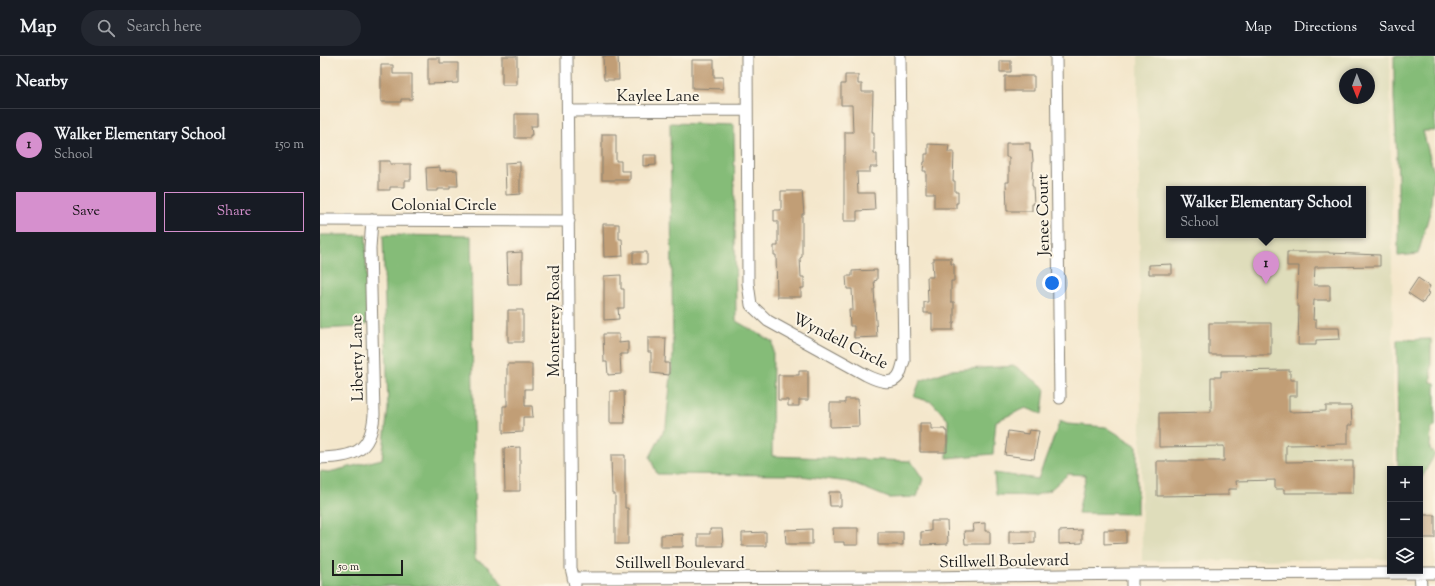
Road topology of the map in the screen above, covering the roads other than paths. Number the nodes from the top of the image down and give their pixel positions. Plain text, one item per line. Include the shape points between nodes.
1 (567, 56) edge
2 (747, 56) edge
3 (900, 56) edge
4 (1056, 56) edge
5 (748, 110) junction
6 (568, 111) junction
7 (320, 220) edge
8 (372, 220) junction
9 (569, 221) junction
10 (1060, 398) dead end
11 (320, 458) edge
12 (1387, 573) edge
13 (1423, 573) edge
14 (1435, 573) edge
15 (1132, 574) junction
16 (1420, 574) edge
17 (927, 581) edge
18 (574, 582) edge
19 (1132, 586) edge
20 (1421, 586) edge

1 - 6 street, Monterrey Road
2 - 5 street, Wyndell Circle
3 - 5 street, Wyndell Circle via 904,361 900,375 893,380 885,382 866,375 768,321 751,305 748,283
4 - 10 street, Jenee Court
5 - 6 street, Kaylee Lane
6 - 9 street, Monterrey Road
7 - 8 street, Colonial Circle
8 - 9 street, Colonial Circle
8 - 11 street, Liberty Lane via 370,248 374,415 371,434 355,453
9 - 18 street, Monterrey Road via 571,568
12 - 15 street, Stillwell Boulevard
13 - 14 street, Stillwell Boulevard
15 - 17 street, Stillwell Boulevard
15 - 19 street
16 - 20 street
17 - 18 street, Stillwell Boulevard

